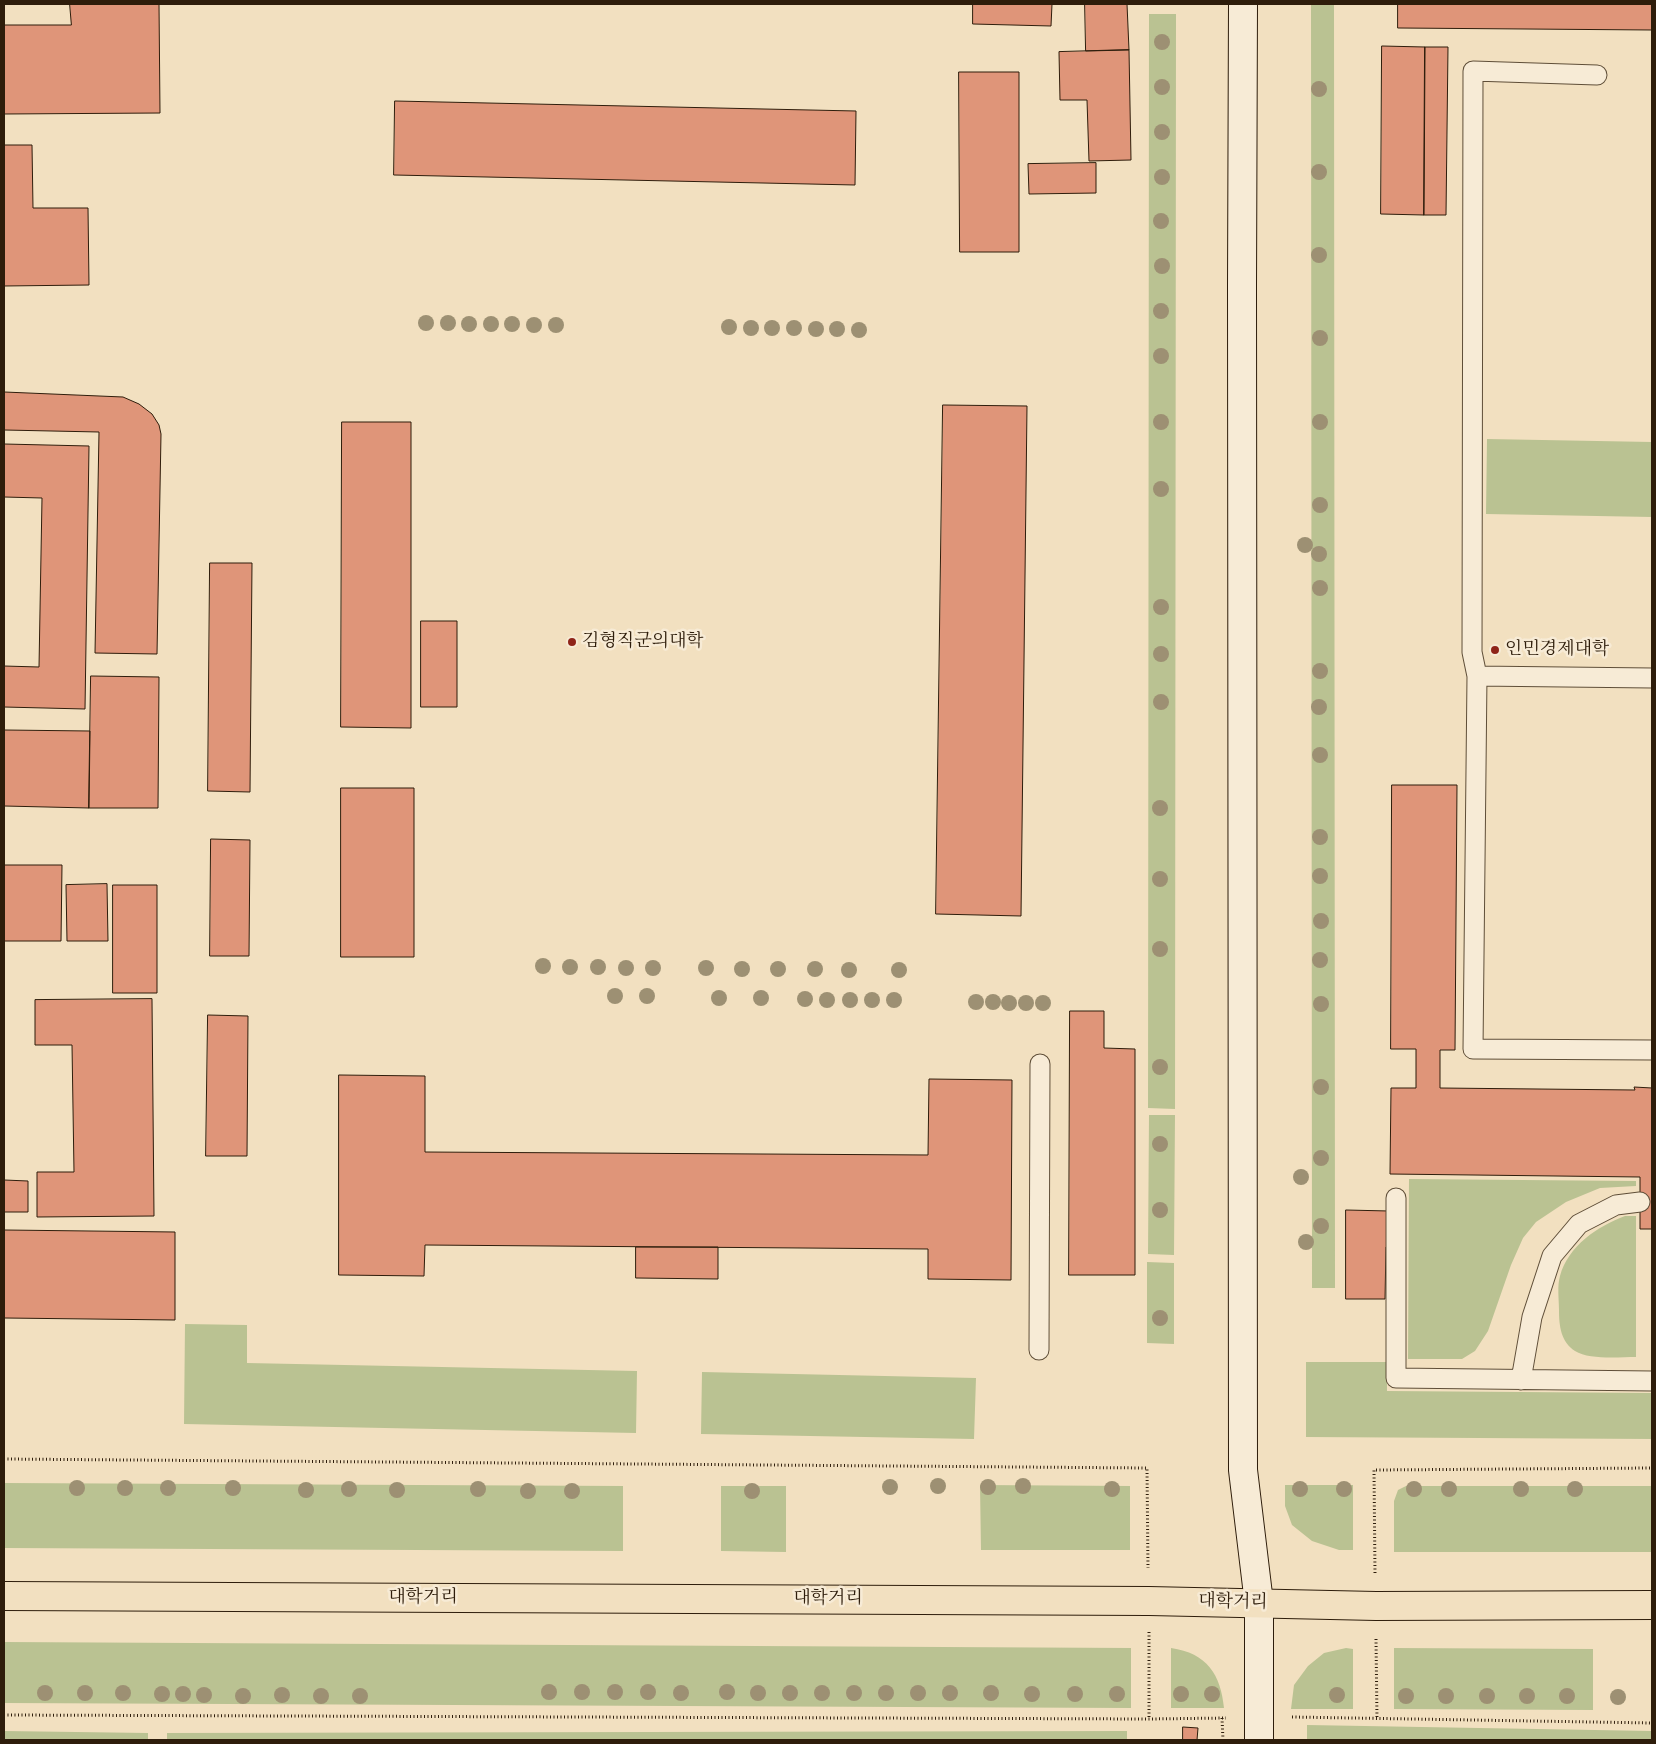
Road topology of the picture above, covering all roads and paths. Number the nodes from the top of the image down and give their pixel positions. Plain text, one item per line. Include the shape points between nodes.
1 (1243, 4) edge
2 (1597, 75) dead end
3 (1477, 676) junction
4 (1652, 678) edge
5 (1652, 1050) edge
6 (1040, 1064) dead end
7 (1396, 1198) dead end
8 (1640, 1202) dead end
9 (1039, 1350) dead end
10 (1521, 1380) junction
11 (1652, 1381) edge
12 (4, 1459) edge
13 (1147, 1468) dead end
14 (1652, 1468) edge
15 (1374, 1470) dead end
16 (4, 1596) edge
17 (1260, 1603) junction
18 (1652, 1605) edge
19 (4, 1715) edge
20 (1222, 1718) junction
21 (1652, 1723) edge
22 (1259, 1729) edge
23 (1223, 1740) edge

1 - 17 street via 1243,1470
2 - 3 lane via 1473,71 1472,652
3 - 4 lane
3 - 5 lane via 1473,1049
6 - 9 lane
7 - 10 lane via 1396,1378
8 - 10 lane via 1616,1205 1579,1224 1552,1256 1532,1317
10 - 11 lane
12 - 13 path
14 - 15 path
16 - 17 main road, 대학거리
17 - 18 main road, 대학거리
17 - 22 street
19 - 20 path
20 - 22 path
20 - 23 path
21 - 22 path

